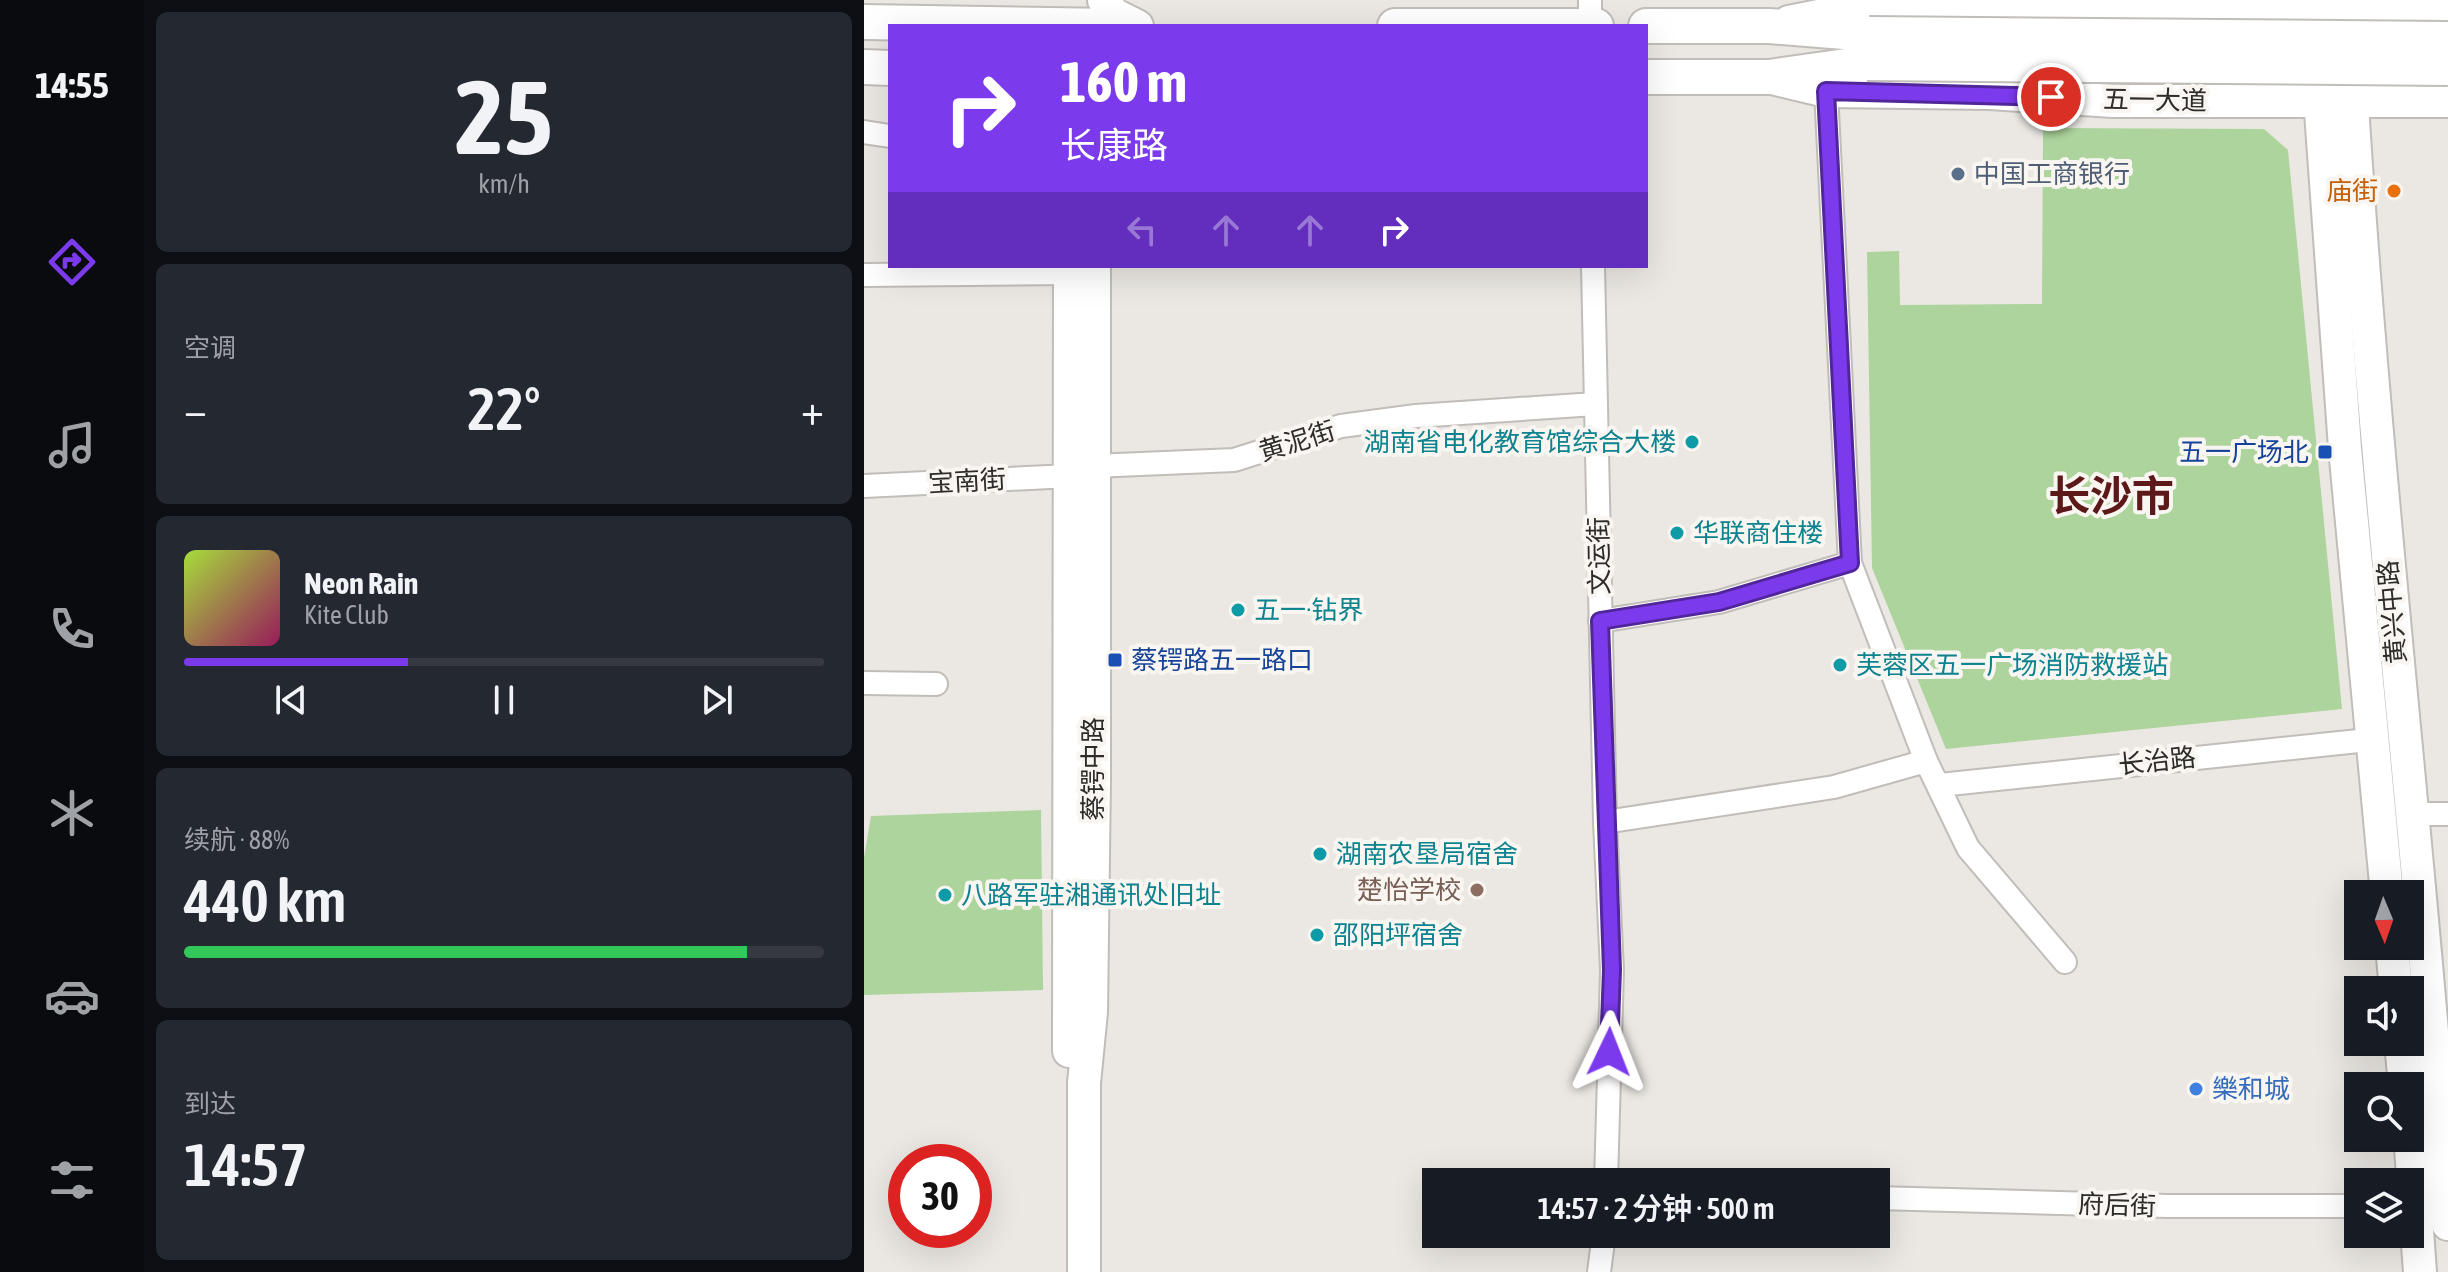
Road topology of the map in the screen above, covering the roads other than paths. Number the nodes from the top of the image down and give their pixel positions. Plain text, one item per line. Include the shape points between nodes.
1 (1590, 0) edge
2 (2015, 3) edge
3 (2314, 3) edge
4 (2346, 3) edge
5 (2448, 6) edge
6 (1098, 15) edge
7 (864, 22) edge
8 (1133, 24) edge
9 (1593, 24) edge
10 (1648, 26) edge
11 (1769, 26) junction
12 (2448, 39) edge
13 (1868, 49) junction
14 (864, 67) edge
15 (888, 68) edge
16 (2448, 68) edge
17 (1648, 77) edge
18 (1769, 77) junction
19 (1826, 91) junction
20 (2335, 101) junction
21 (2448, 101) edge
22 (864, 132) edge
23 (888, 136) edge
24 (1593, 268) edge
25 (1063, 269) edge
26 (864, 275) edge
27 (1595, 404) junction
28 (1082, 471) junction
29 (864, 486) edge
30 (1850, 563) junction
31 (1600, 621) junction
32 (864, 683) edge
33 (936, 684) dead end
34 (2371, 733) junction
35 (1926, 761) junction
36 (1940, 785) junction
37 (2412, 814) junction
38 (2448, 814) edge
39 (1605, 822) junction
40 (2386, 880) edge
41 (2065, 962) dead end
42 (2440, 1000) edge
43 (2416, 1152) edge
44 (1606, 1168) edge
45 (1890, 1198) edge
46 (2344, 1206) edge
47 (2434, 1208) edge
48 (1602, 1248) edge
49 (1069, 1272) edge
50 (1084, 1272) edge
51 (1599, 1272) edge
52 (2420, 1272) edge

1 - 9 street
2 - 3 main road, 五一大道
2 - 11 main road, 五一大道 via 1868,6
3 - 4 main road, 五一大道
3 - 20 main road, 黄兴中路
4 - 5 main road, 五一大道
4 - 20 main road, 黄兴中路
6 - 7 main road
6 - 8 main road via 1113,14
10 - 11 main road, 五一大道
11 - 13 main road, 五一大道
12 - 13 main road, 五一大道, bridge
13 - 16 main road, 五一大道, bridge
13 - 18 main road, 五一大道
14 - 15 main road
17 - 18 main road, 五一大道
18 - 19 main road, 五一大道
19 - 20 main road, 五一大道 via 2113,101
19 - 30 street
20 - 21 main road, 五一大道
20 - 34 main road, 黄兴中路
20 - 37 main road, 黄兴中路
22 - 23 street
24 - 27 street, 文运街
25 - 26 street
25 - 28 main road, 蔡锷中路
27 - 28 street, 黄泥街 via 1416,416 1341,426 1234,460
27 - 31 street, 文运街
28 - 29 street, 宝南街
28 - 49 main road, 蔡锷中路
28 - 50 main road, 蔡锷中路 via 1092,998 1084,1083
30 - 31 street via 1719,602
30 - 35 street
31 - 39 street, 文运街
32 - 33 street
34 - 36 street, 长治路 via 2368,740
34 - 40 main road, 黄兴中路
35 - 36 street
35 - 39 street via 1834,787
36 - 41 street via 1968,848
37 - 38 street
37 - 42 main road, 黄兴中路
39 - 44 street, 文运街 via 1612,970
42 - 47 main road, 黄兴中路
43 - 47 main road, 黄兴中路
45 - 46 street, 府后街
47 - 52 main road, 黄兴中路
48 - 51 street

